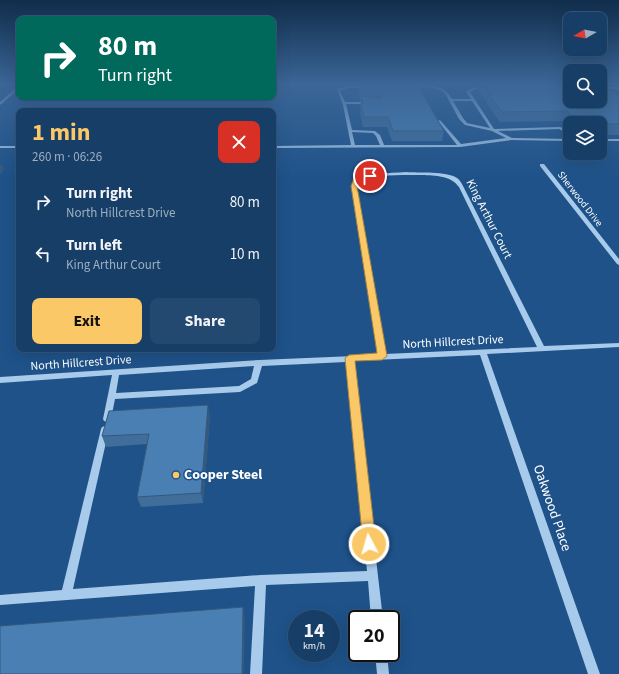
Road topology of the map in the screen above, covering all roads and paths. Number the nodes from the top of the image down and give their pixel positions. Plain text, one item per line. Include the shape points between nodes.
1 (347, 115) edge
2 (459, 115) edge
3 (484, 115) edge
4 (440, 121) edge
5 (563, 129) edge
6 (493, 130) junction
7 (350, 132) junction
8 (511, 139) junction
9 (563, 140) edge
10 (607, 140) edge
11 (619, 140) edge
12 (353, 146) junction
13 (382, 146) junction
14 (460, 146) junction
15 (0, 147) edge
16 (16, 147) edge
17 (276, 147) edge
18 (542, 165) dead end
19 (619, 263) edge
20 (619, 345) edge
21 (541, 348) junction
22 (483, 352) junction
23 (382, 356) junction
24 (349, 358) junction
25 (259, 363) junction
26 (116, 372) junction
27 (0, 380) edge
28 (112, 396) junction
29 (373, 576) junction
30 (261, 580) junction
31 (66, 594) junction
32 (0, 600) edge
33 (376, 610) edge
34 (382, 662) edge
35 (256, 674) edge
36 (383, 674) edge
37 (594, 674) edge

1 - 7 street
2 - 6 street via 466,124
3 - 6 street
4 - 14 street
5 - 6 street
6 - 8 street
7 - 12 street
7 - 13 street via 374,132
8 - 9 street
8 - 14 street
10 - 11 street
12 - 13 street
12 - 17 street
13 - 14 street
15 - 16 street
18 - 19 street, Sherwood Drive
20 - 21 street, North Hillcrest Drive
21 - 22 street, North Hillcrest Drive
21 - 23 street, King Arthur Court via 461,186 455,179 424,174 370,176 356,180 354,186
22 - 23 street, North Hillcrest Drive
22 - 37 street, Oakwood Place
23 - 24 street, North Hillcrest Drive
24 - 25 street, North Hillcrest Drive
24 - 29 street
25 - 26 street, North Hillcrest Drive
25 - 28 street via 254,381 240,390
26 - 27 street, North Hillcrest Drive
26 - 28 street
28 - 31 street
29 - 30 street
29 - 33 street
30 - 31 street
30 - 35 street
31 - 32 street
34 - 36 street

